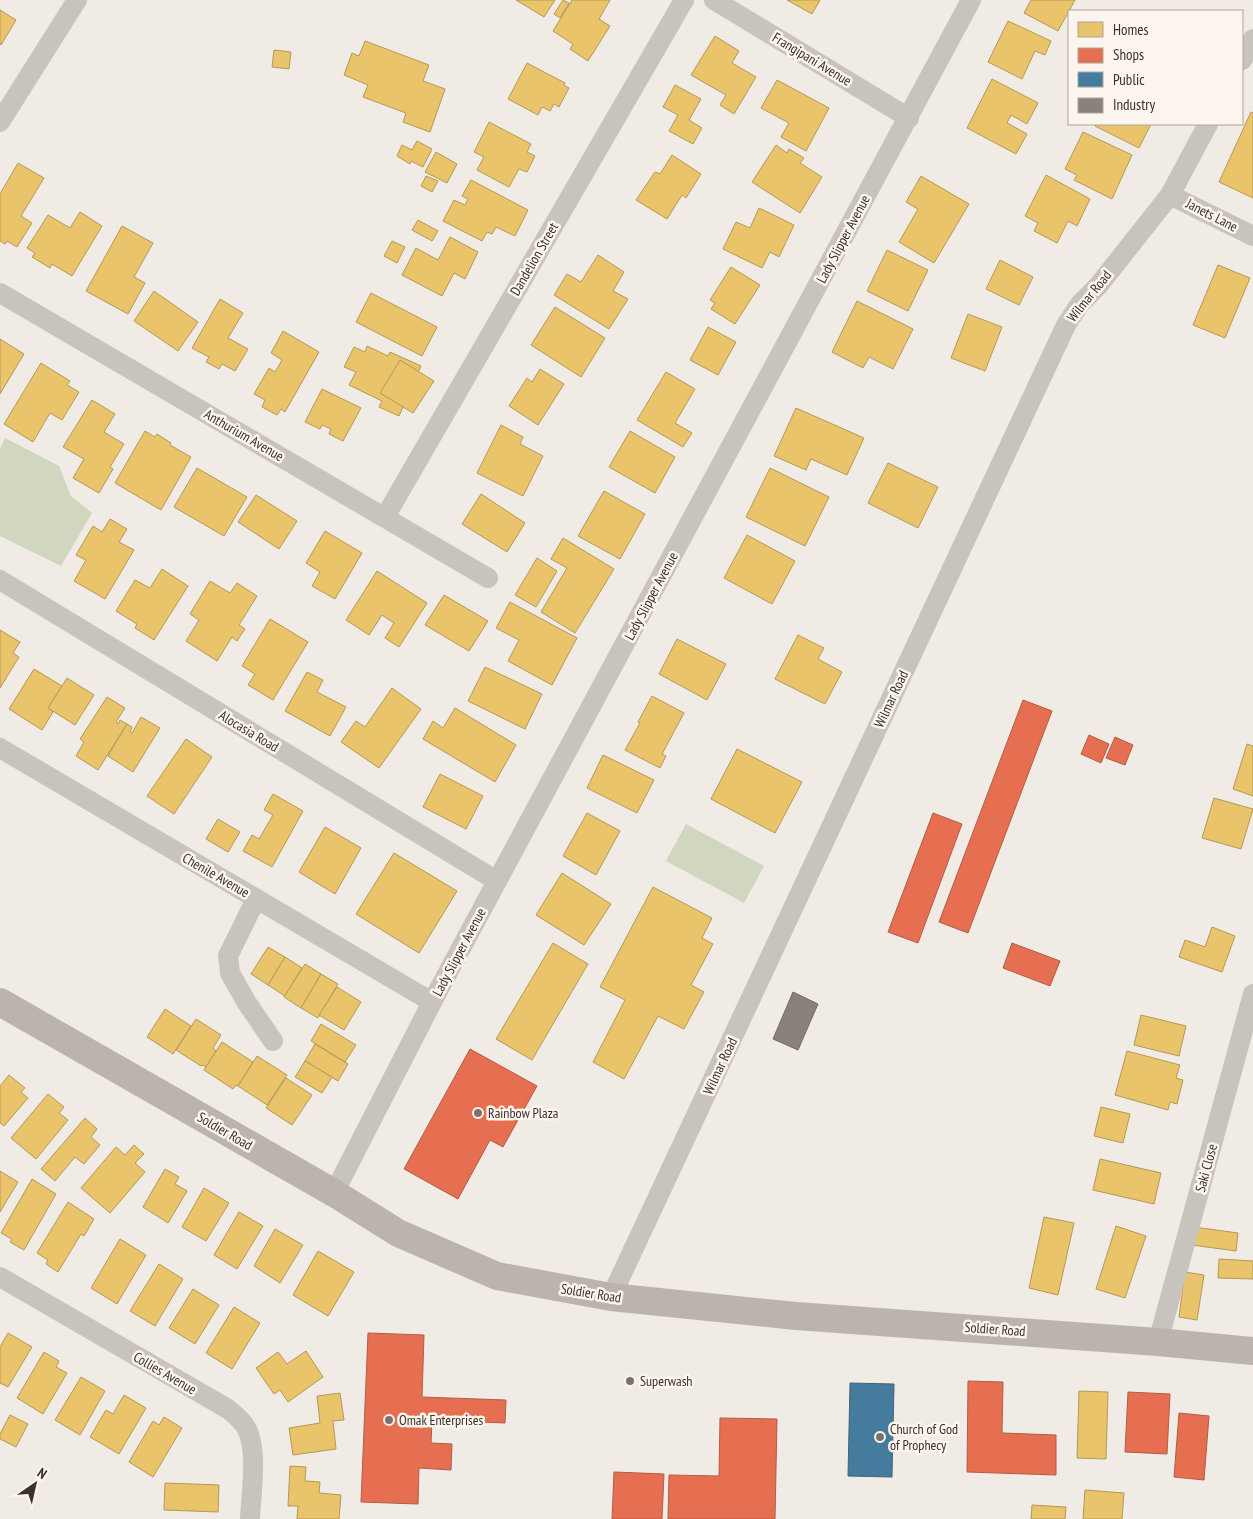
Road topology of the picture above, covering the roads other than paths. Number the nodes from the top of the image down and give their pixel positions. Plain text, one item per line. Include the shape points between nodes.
1 (76, 0) edge
2 (684, 0) edge
3 (714, 0) edge
4 (971, 0) edge
5 (1253, 39) edge
6 (1243, 58) edge
7 (909, 118) junction
8 (0, 122) edge
9 (1207, 125) edge
10 (1170, 195) junction
11 (1253, 236) edge
12 (0, 293) edge
13 (384, 517) junction
14 (488, 578) dead end
15 (0, 580) edge
16 (0, 748) edge
17 (497, 881) junction
18 (256, 899) junction
19 (1253, 994) edge
20 (0, 1002) edge
21 (432, 1002) junction
22 (273, 1041) dead end
23 (334, 1193) junction
24 (0, 1277) edge
25 (611, 1297) junction
26 (1158, 1342) junction
27 (1253, 1351) edge
28 (250, 1519) edge

1 - 8 street
2 - 13 street, Dandelion Street
3 - 7 street, Frangipani Avenue
4 - 7 street, Lady Slipper Avenue
5 - 6 street
7 - 17 street, Lady Slipper Avenue
9 - 10 street, Wilmar Road
10 - 11 street, Janets Lane
10 - 25 street, Wilmar Road via 1066,325
12 - 13 street, Anthurium Avenue
13 - 14 street, Anthurium Avenue
15 - 17 street, Alocasia Road
16 - 18 street, Chenile Avenue
17 - 21 street, Lady Slipper Avenue
18 - 21 street, Chenile Avenue
18 - 22 street via 228,956 230,972
19 - 26 street, Saki Close
20 - 23 main road, Soldier Road
21 - 23 street, Lady Slipper Avenue
23 - 25 main road, Soldier Road via 398,1233 497,1276
24 - 28 street, Collies Avenue via 236,1416 250,1436
25 - 26 main road, Soldier Road via 796,1316
26 - 27 main road, Soldier Road

